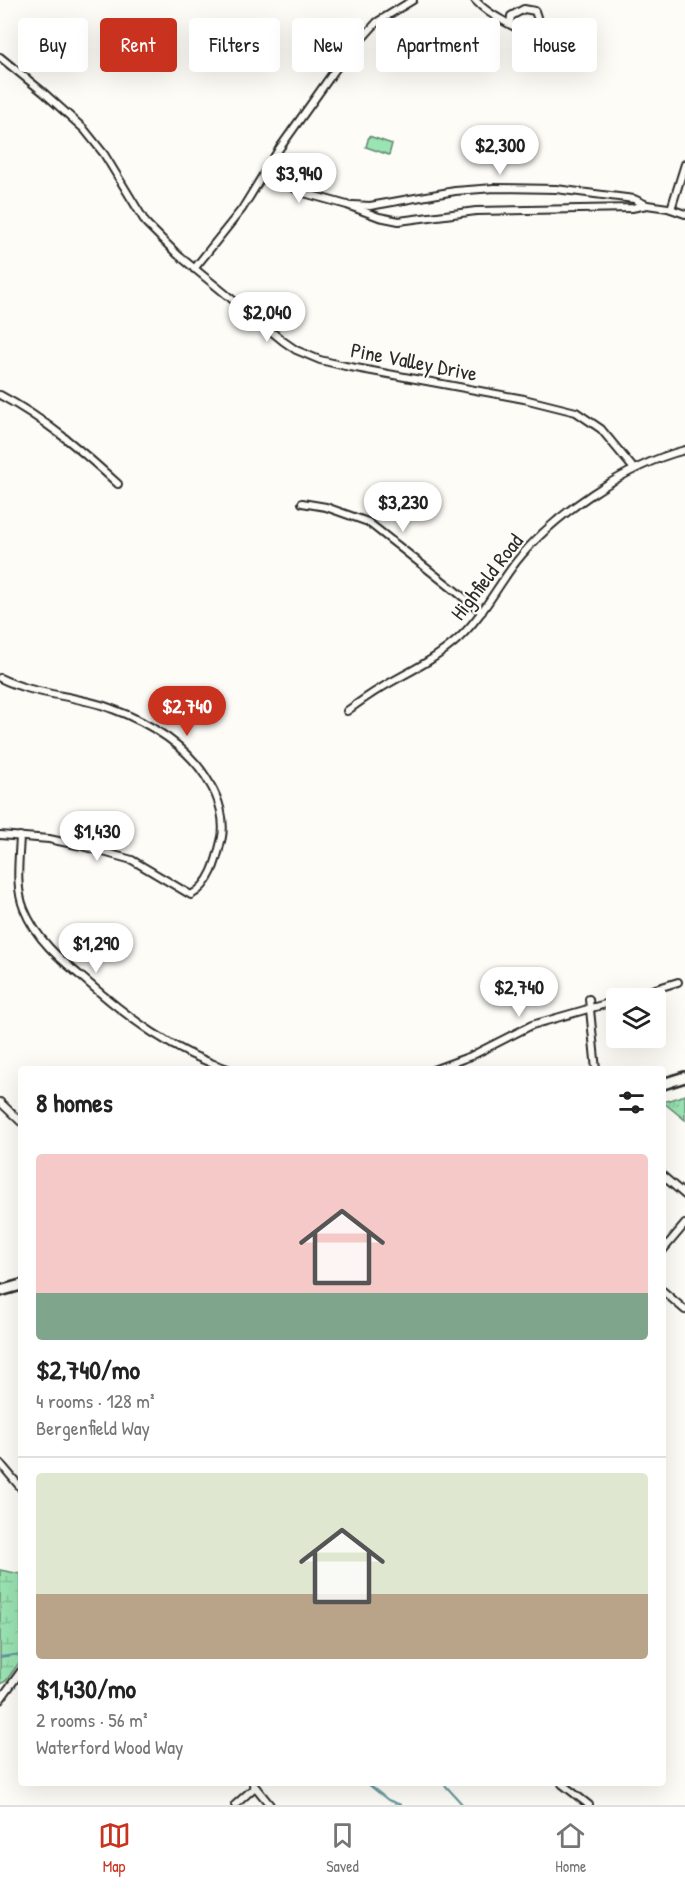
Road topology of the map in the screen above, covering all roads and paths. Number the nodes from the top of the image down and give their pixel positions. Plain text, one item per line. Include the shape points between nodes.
1 (413, 0) edge
2 (475, 0) edge
3 (510, 24) junction
4 (0, 57) edge
5 (685, 164) edge
6 (264, 173) junction
7 (347, 205) junction
8 (647, 205) junction
9 (671, 209) junction
10 (685, 214) edge
11 (194, 268) junction
12 (0, 395) edge
13 (685, 450) edge
14 (634, 469) junction
15 (118, 484) dead end
16 (302, 503) dead end
17 (482, 612) junction
18 (0, 678) edge
19 (347, 711) dead end
20 (0, 836) edge
21 (20, 836) junction
22 (678, 982) dead end
23 (659, 988) edge
24 (589, 999) dead end
25 (606, 1004) edge
26 (590, 1008) junction
27 (221, 1066) edge
28 (445, 1066) edge
29 (596, 1066) edge
30 (685, 1077) edge
31 (666, 1083) edge
32 (0, 1102) edge
33 (18, 1119) edge
34 (666, 1179) edge
35 (685, 1195) edge
36 (685, 1224) edge
37 (666, 1246) edge
38 (18, 1286) edge
39 (0, 1291) edge
40 (666, 1294) edge
41 (685, 1310) edge
42 (0, 1463) edge
43 (18, 1484) edge
44 (18, 1675) edge
45 (0, 1700) edge
46 (253, 1786) edge
47 (255, 1786) edge
48 (565, 1786) edge
49 (235, 1805) edge
50 (270, 1805) edge
51 (589, 1805) edge

1 - 6 street via 369,29 340,63
2 - 3 street via 494,17
3 - 3 street via 525,32 534,29 537,14 529,9 517,12 511,16
4 - 11 street, Pine Valley Drive via 84,129 146,223
5 - 9 street
6 - 7 street via 304,193
6 - 11 street via 226,230
7 - 8 street via 399,221 464,212 621,209
7 - 8 street via 370,206 494,188 583,192 634,198
8 - 9 street
9 - 10 street
11 - 14 street, Pine Valley Drive via 296,350 345,366 576,412 601,429
12 - 15 street via 77,446
13 - 14 street, Highfield Road
14 - 17 street, Highfield Road via 561,517 541,535 517,561
16 - 17 street via 368,522
17 - 19 street, Highfield Road via 444,652 379,688
18 - 21 street via 110,708 177,744 202,769 217,797 224,828 216,862 201,890 191,895 132,860 82,846
20 - 21 street
21 - 27 street via 18,877 23,907 52,952 144,1028
22 - 23 street
24 - 26 street
25 - 26 street
26 - 28 street via 532,1025
26 - 29 street
30 - 31 highway
32 - 33 street
34 - 35 street
36 - 37 street
38 - 39 highway
40 - 41 street
42 - 43 street
44 - 45 street
46 - 49 street
47 - 50 street
48 - 51 street

